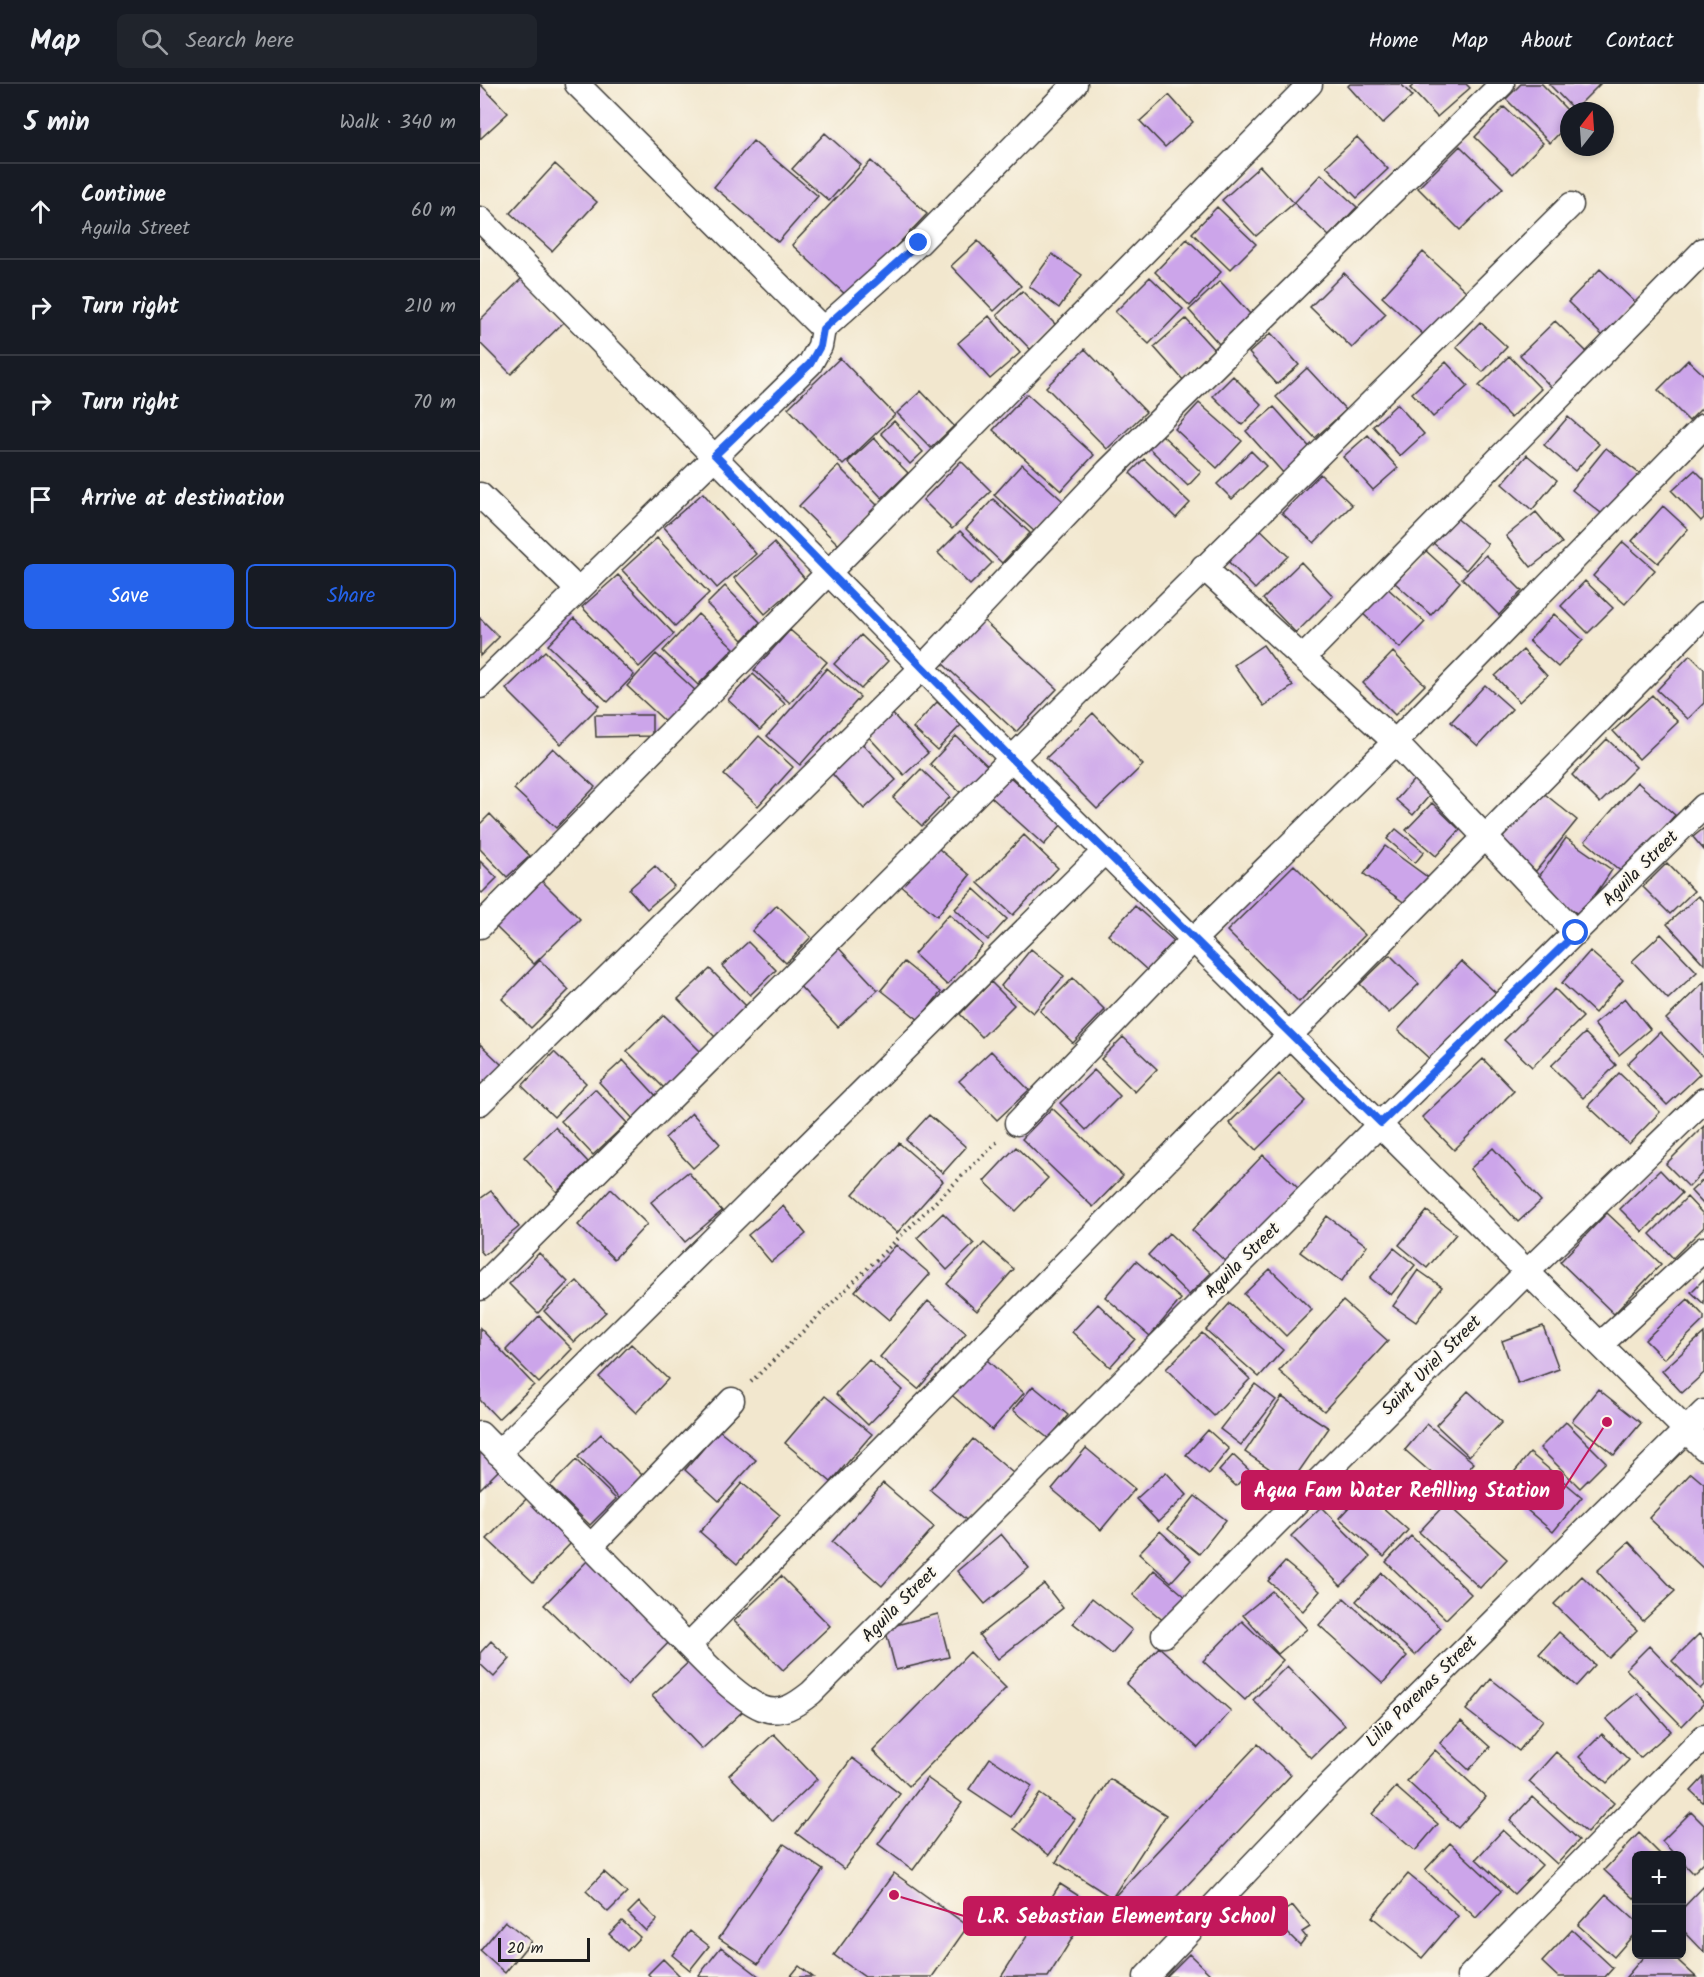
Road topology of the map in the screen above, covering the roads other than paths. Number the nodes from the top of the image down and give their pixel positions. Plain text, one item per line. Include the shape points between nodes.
1 (577, 84) edge
2 (1075, 84) edge
3 (1310, 84) edge
4 (1502, 84) edge
5 (1571, 205) dead end
6 (480, 219) edge
7 (1704, 250) edge
8 (823, 329) junction
9 (1704, 426) edge
10 (715, 455) junction
11 (480, 495) edge
12 (1203, 567) junction
13 (830, 571) junction
14 (577, 589) junction
15 (1704, 615) edge
16 (1303, 658) junction
17 (923, 667) junction
18 (480, 686) edge
19 (1395, 742) junction
20 (1013, 760) junction
21 (1704, 806) edge
22 (1487, 836) junction
23 (1105, 851) junction
24 (480, 926) edge
25 (1576, 933) junction
26 (1194, 939) junction
27 (1289, 1034) junction
28 (1704, 1101) edge
29 (480, 1103) edge
30 (1017, 1123) road end
31 (1381, 1123) junction
32 (1704, 1249) edge
33 (1528, 1271) junction
34 (480, 1288) edge
35 (1601, 1344) junction
36 (732, 1400) road end
37 (1704, 1412) edge
38 (1686, 1429) junction
39 (480, 1434) edge
40 (1704, 1448) edge
41 (498, 1452) junction
42 (591, 1546) junction
43 (1164, 1635) dead end
44 (688, 1645) junction
45 (1704, 1737) edge
46 (1146, 1977) edge
47 (1469, 1977) edge

1 - 8 street
2 - 8 street via 919,243
3 - 13 street
4 - 17 street via 1108,471
5 - 12 street
6 - 10 street
7 - 16 street
8 - 10 street via 820,346 810,364
9 - 19 street
10 - 13 street
10 - 14 street
11 - 14 street
12 - 16 street
12 - 20 street
13 - 17 street
13 - 24 street
14 - 18 street
15 - 22 street
16 - 19 street
17 - 20 street
17 - 29 street
19 - 22 street
19 - 26 street
20 - 23 street
20 - 34 street
21 - 25 street, Aguila Street
22 - 25 street
22 - 27 street
23 - 26 street
23 - 41 street
25 - 31 street, Aguila Street
26 - 27 street
26 - 30 street
27 - 31 street
27 - 44 street
28 - 33 street, Saint Uriel Street
31 - 33 street
31 - 44 street, Aguila Street via 798,1704 780,1711 762,1708 744,1697
32 - 35 street
33 - 35 street
33 - 43 street, Saint Uriel Street
35 - 38 street
36 - 42 street
37 - 38 street, Lilia Parenas Street
38 - 40 street
38 - 46 street, Lilia Parenas Street via 1323,1791
39 - 41 street
41 - 42 street
42 - 44 street
45 - 47 street

